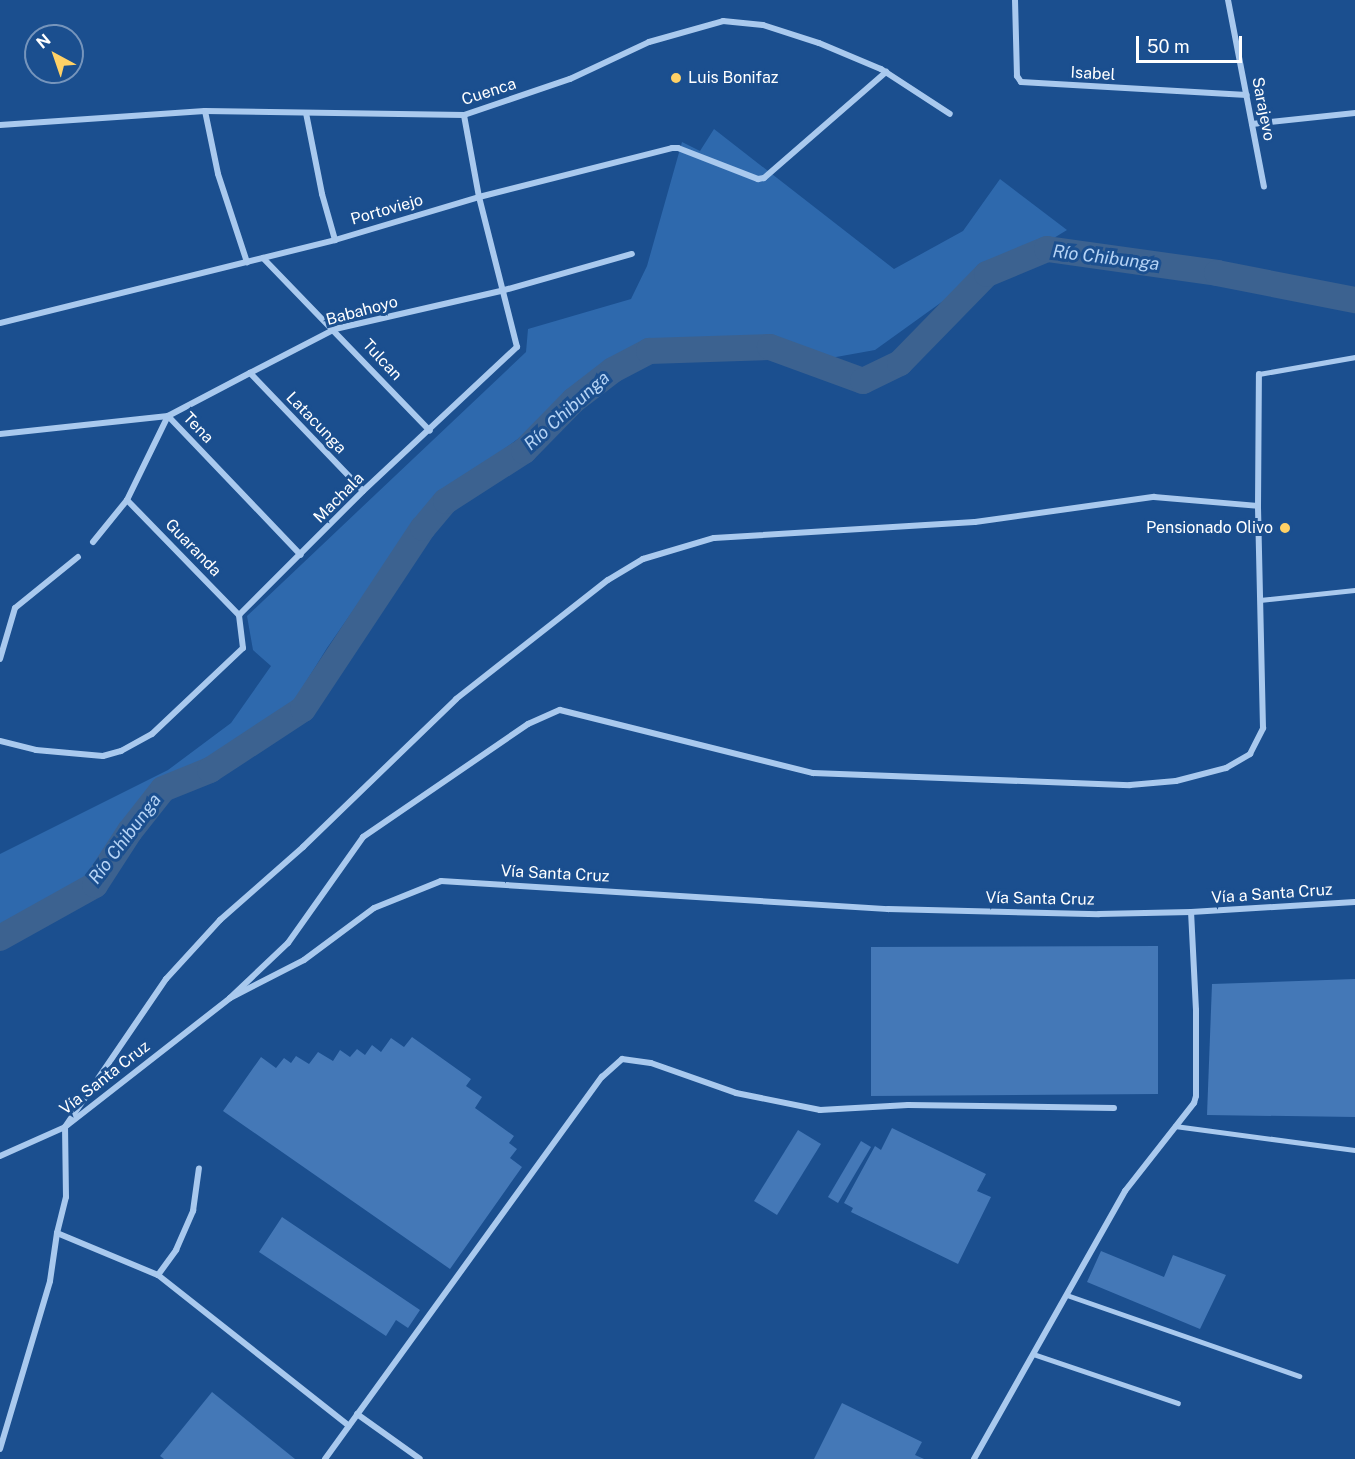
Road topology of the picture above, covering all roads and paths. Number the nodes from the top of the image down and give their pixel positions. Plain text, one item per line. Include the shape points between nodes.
1 (1015, 0) edge
2 (1228, 0) edge
3 (886, 72) junction
4 (1247, 95) junction
5 (205, 111) junction
6 (306, 113) junction
7 (1355, 113) edge
8 (950, 114) dead end
9 (464, 116) junction
10 (1252, 124) junction
11 (0, 125) edge
12 (1264, 187) dead end
13 (479, 197) junction
14 (335, 240) junction
15 (632, 254) dead end
16 (263, 258) junction
17 (248, 262) junction
18 (501, 291) junction
19 (0, 323) edge
20 (335, 329) junction
21 (1355, 357) edge
22 (250, 373) junction
23 (1259, 374) joint
24 (168, 416) junction
25 (430, 431) junction
26 (0, 434) edge
27 (363, 491) junction
28 (127, 500) junction
29 (1258, 506) junction
30 (93, 542) dead end
31 (301, 555) junction
32 (78, 557) dead end
33 (1355, 590) edge
34 (1260, 600) junction
35 (239, 615) junction
36 (0, 659) edge
37 (0, 741) edge
38 (1355, 902) edge
39 (1191, 912) junction
40 (230, 998) junction
41 (1114, 1108) dead end
42 (1175, 1126) junction
43 (65, 1127) junction
44 (1355, 1150) edge
45 (0, 1156) edge
46 (199, 1168) dead end
47 (57, 1233) junction
48 (158, 1275) junction
49 (1066, 1295) junction
50 (1033, 1354) junction
51 (1299, 1376) dead end
52 (1178, 1403) dead end
53 (357, 1414) junction
54 (349, 1426) junction
55 (0, 1449) edge
56 (326, 1459) edge
57 (420, 1459) edge
58 (974, 1459) edge

1 - 4 street, Isabel via 1017,76 1021,82
2 - 4 street, Sarajevo
3 - 8 street, Cuenca
3 - 9 street, Cuenca via 819,43 763,25 723,21 649,42 570,79
3 - 13 street, Portoviejo via 758,179 672,148
4 - 10 street, Sarajevo
5 - 6 street, Cuenca
5 - 11 street, Cuenca
5 - 17 street via 218,174
6 - 9 street, Cuenca
6 - 14 street
7 - 10 street
9 - 13 street, Machala
10 - 12 street, Sarajevo
13 - 14 street, Portoviejo
13 - 18 street, Machala
14 - 16 street, Portoviejo
15 - 18 street, Babahoyo
16 - 17 street, Portoviejo
16 - 20 street, Tulcan
17 - 19 street, Portoviejo
18 - 20 street, Babahoyo
18 - 25 street, Machala via 517,347
20 - 22 street, Babahoyo
20 - 25 street, Tulcan
21 - 23 lane
22 - 24 street, Babahoyo
22 - 27 street, Latacunga
23 - 29 street
24 - 26 street, Tena
24 - 28 street
24 - 31 street, Tena
25 - 27 street, Machala
27 - 31 street, Machala
28 - 30 street
28 - 35 street, Guaranda
29 - 34 street
29 - 43 street via 1154,497 975,522 714,538 643,559 608,580 456,699 303,847 220,920 166,980
31 - 35 street, Machala
32 - 36 street via 15,608
33 - 34 lane
34 - 40 street via 1263,728 1250,754 1234,764 1176,781 1096,784 813,773 560,710 542,717 363,837 288,943
35 - 37 street via 243,648 152,734 121,751 103,756 36,750
38 - 39 street, Vía a Santa Cruz
39 - 40 street, Vía Santa Cruz via 888,909 441,881 374,908 304,960
39 - 42 street via 1196,1096
40 - 43 street, Vía Santa Cruz
41 - 53 street via 908,1106 820,1110 736,1093 651,1063 622,1059 602,1077
42 - 44 lane
42 - 49 street via 1125,1191
43 - 45 street, Vía Santa Cruz
43 - 47 street via 66,1197
46 - 48 street via 193,1211 176,1250
47 - 48 street
47 - 55 street via 50,1281
48 - 54 street
49 - 50 street
49 - 51 lane
50 - 52 lane
50 - 58 street
53 - 54 street
53 - 57 street
54 - 56 street

